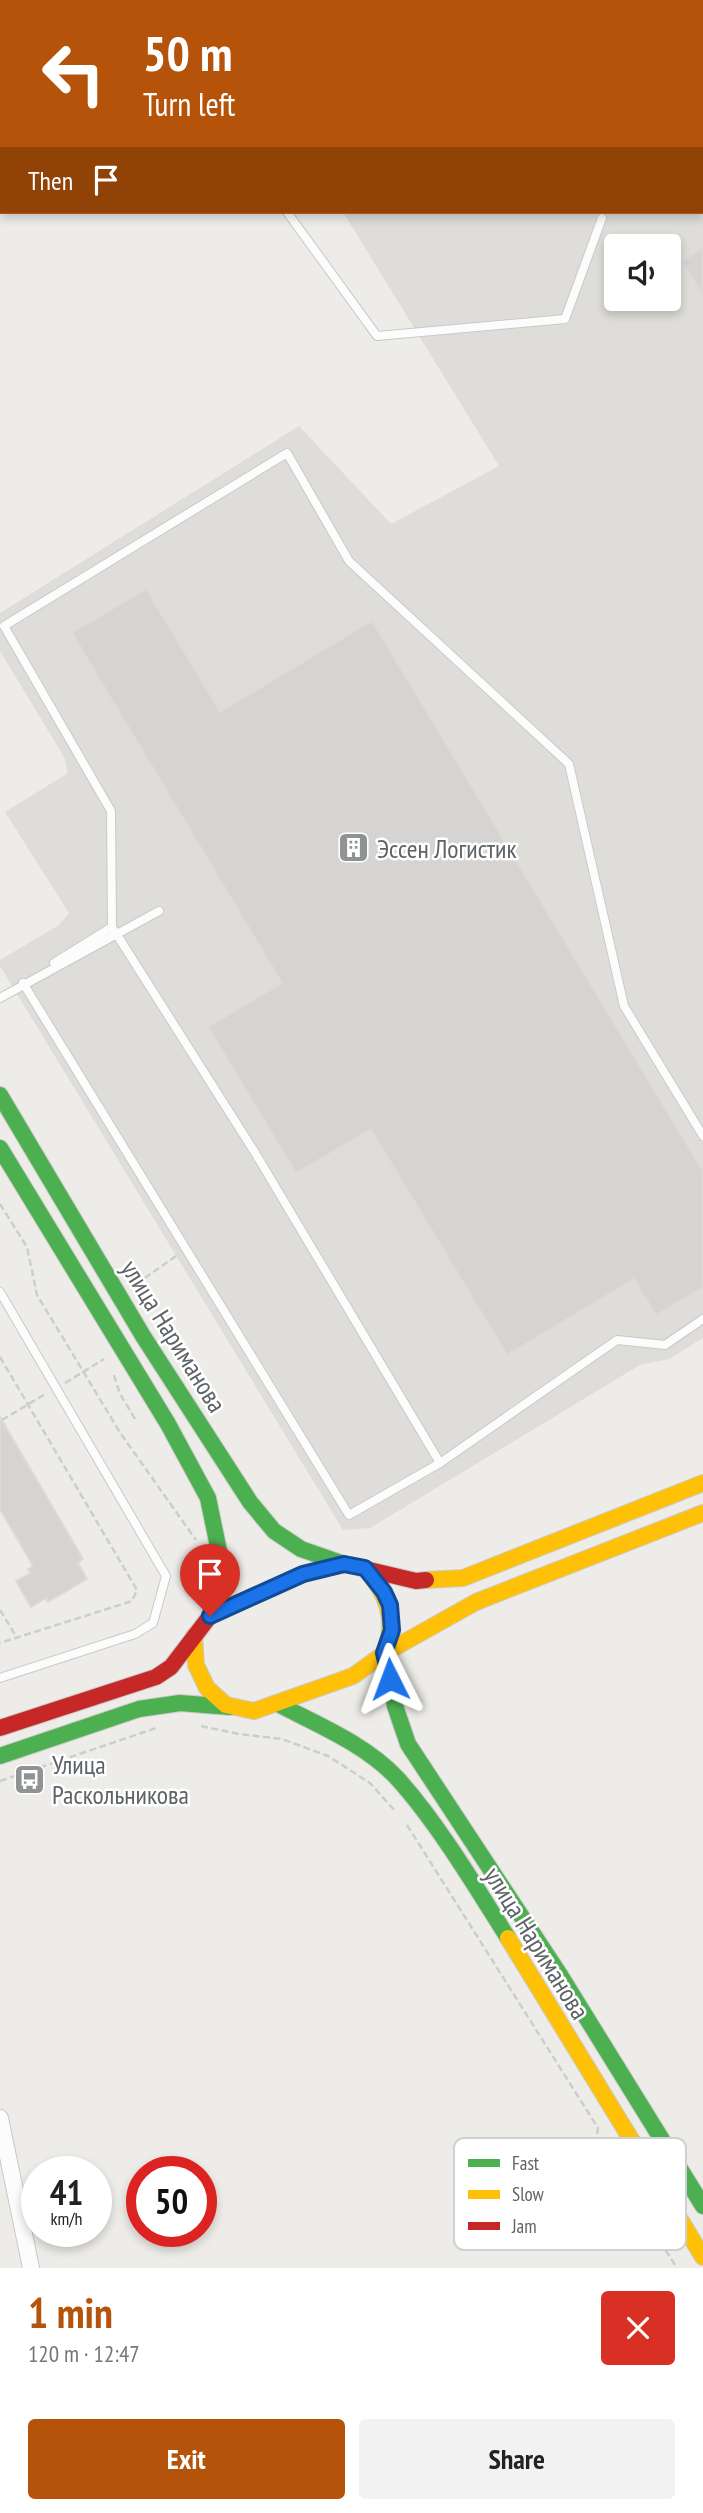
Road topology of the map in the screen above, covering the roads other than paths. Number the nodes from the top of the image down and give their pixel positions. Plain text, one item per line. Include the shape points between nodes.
1 (288, 214) edge
2 (601, 218) dead end
3 (159, 911) dead end
4 (112, 927) junction
5 (23, 983) junction
6 (0, 999) edge
7 (0, 1095) edge
8 (703, 1136) edge
9 (0, 1148) edge
10 (4, 1164) edge
11 (0, 1292) edge
12 (703, 1320) edge
13 (440, 1462) junction
14 (703, 1483) edge
15 (703, 1513) edge
16 (344, 1564) junction
17 (365, 1568) junction
18 (210, 1616) junction
19 (194, 1636) junction
20 (384, 1653) junction
21 (0, 1678) edge
22 (278, 1704) junction
23 (230, 1707) junction
24 (0, 1728) edge
25 (0, 1756) edge
26 (0, 2118) edge
27 (628, 2138) edge
28 (661, 2138) edge
29 (686, 2179) edge
30 (703, 2206) edge
31 (686, 2230) edge
32 (703, 2257) edge
33 (31, 2268) edge

1 - 2 lane via 377,336 565,319
3 - 6 lane
4 - 5 lane
4 - 8 lane via 111,811 4,626 287,453 349,561 569,764 624,1006
4 - 13 lane via 254,1151
5 - 6 lane
5 - 13 lane via 349,1515
7 - 16 main road, улица Нариманова via 143,1336 250,1502 274,1531 301,1549
9 - 10 main road, улица Нариманова
10 - 18 main road, улица Нариманова via 168,1424 208,1498 219,1551
11 - 21 lane via 166,1576 153,1623 135,1634
12 - 13 lane via 665,1345 617,1340
14 - 17 main road via 463,1578 416,1581
15 - 20 main road via 476,1602
16 - 17 main road
16 - 18 main road via 303,1574
17 - 20 main road via 390,1605 392,1630
18 - 19 main road
19 - 23 main road via 200,1677
19 - 24 main road via 172,1667 156,1677
20 - 22 main road via 353,1676
20 - 28 main road, улица Нариманова via 408,1744
22 - 23 main road via 254,1711
22 - 27 main road, улица Нариманова via 351,1742 396,1777 490,1909
23 - 25 main road via 180,1703 139,1709
26 - 33 street
29 - 30 main road, улица Нариманова
31 - 32 main road, улица Нариманова

